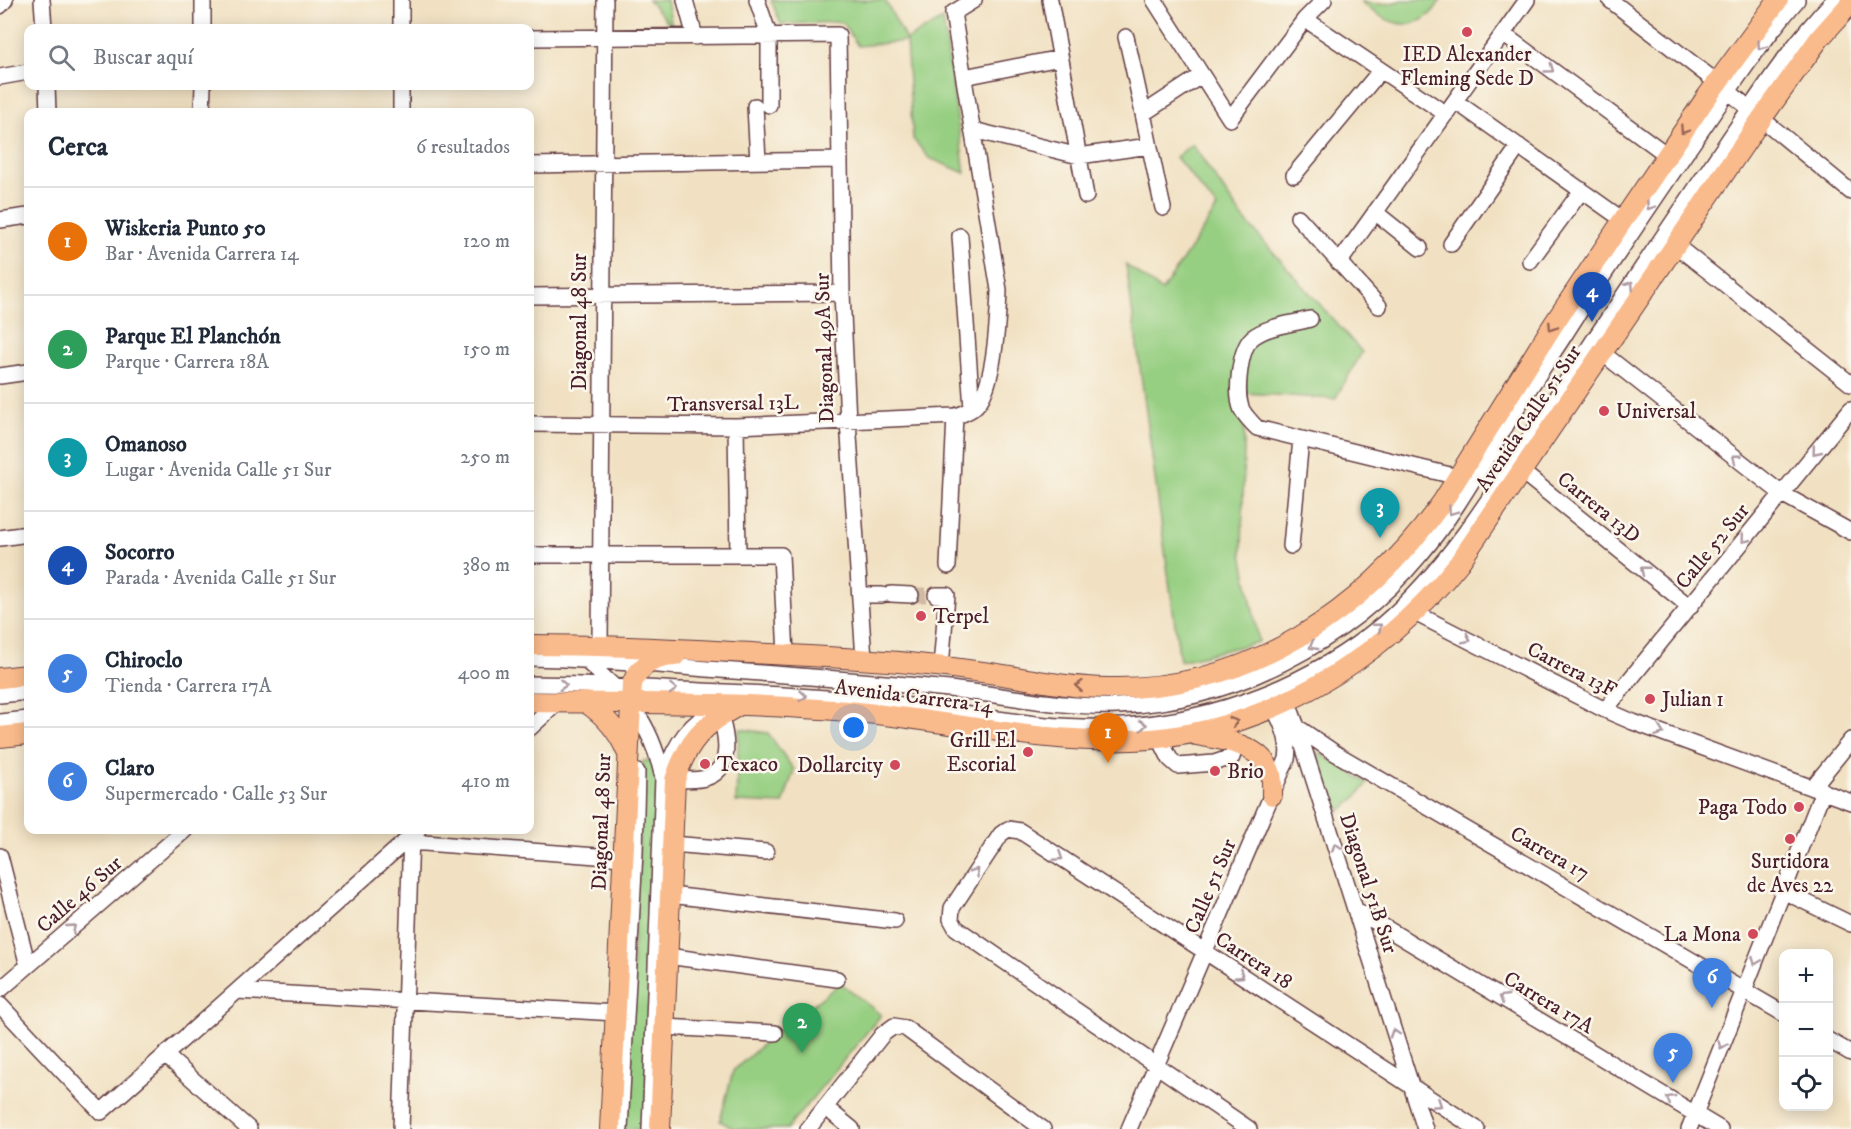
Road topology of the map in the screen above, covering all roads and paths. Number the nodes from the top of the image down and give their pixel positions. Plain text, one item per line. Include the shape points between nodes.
1 (5, 0) edge
2 (42, 0) edge
3 (203, 0) edge
4 (401, 0) edge
5 (605, 0) edge
6 (685, 0) edge
7 (757, 0) edge
8 (974, 0) edge
9 (1050, 0) edge
10 (1154, 0) edge
11 (1324, 0) edge
12 (1527, 0) edge
13 (1610, 0) edge
14 (1797, 0) edge
15 (1834, 0) edge
16 (1773, 1) edge
17 (1851, 3) edge
18 (0, 6) edge
19 (1305, 19) junction
20 (44, 24) edge
21 (203, 24) edge
22 (401, 24) edge
23 (1503, 34) junction
24 (769, 35) junction
25 (695, 37) junction
26 (1126, 37) dead end
27 (534, 38) edge
28 (604, 38) junction
29 (1060, 58) junction
30 (1381, 70) junction
31 (24, 73) edge
32 (1202, 75) junction
33 (0, 77) edge
34 (964, 77) junction
35 (1722, 86) junction
36 (47, 90) edge
37 (203, 90) edge
38 (401, 90) edge
39 (1455, 101) junction
40 (48, 108) edge
41 (202, 108) edge
42 (400, 108) edge
43 (1144, 113) junction
44 (1756, 113) junction
45 (1446, 114) junction
46 (973, 130) junction
47 (1149, 146) junction
48 (1519, 146) junction
49 (1667, 155) junction
50 (1079, 156) junction
51 (840, 160) junction
52 (758, 161) junction
53 (604, 164) junction
54 (534, 165) edge
55 (1294, 175) dead end
56 (1582, 190) junction
57 (1851, 192) edge
58 (1086, 196) dead end
59 (1164, 208) dead end
60 (1375, 213) junction
61 (24, 217) edge
62 (1298, 218) dead end
63 (0, 220) edge
64 (1623, 220) junction
65 (960, 236) dead end
66 (1450, 244) dead end
67 (1674, 244) junction
68 (1420, 248) dead end
69 (1530, 261) dead end
70 (1339, 263) junction
71 (842, 293) junction
72 (603, 295) junction
73 (534, 296) edge
74 (1379, 306) dead end
75 (1310, 320) dead end
76 (1601, 352) junction
77 (24, 373) edge
78 (0, 376) edge
79 (1851, 384) edge
80 (972, 409) junction
81 (1851, 409) edge
82 (955, 416) junction
83 (848, 421) junction
84 (534, 424) edge
85 (602, 424) junction
86 (736, 426) junction
87 (1301, 439) junction
88 (1487, 444) junction
89 (1517, 468) junction
90 (1458, 477) junction
91 (1782, 494) junction
92 (1851, 532) edge
93 (24, 535) edge
94 (0, 538) edge
95 (1291, 546) dead end
96 (534, 555) edge
97 (602, 555) junction
98 (738, 555) junction
99 (948, 566) dead end
100 (860, 595) junction
101 (911, 595) tunnel mouth
102 (936, 595) dead end
103 (1690, 607) junction
104 (1415, 612) junction
105 (534, 645) edge
106 (600, 645) junction
107 (786, 655) junction
108 (534, 658) edge
109 (864, 659) junction
110 (585, 660) junction
111 (655, 665) junction
112 (1256, 666) junction
113 (941, 667) junction
114 (24, 675) edge
115 (0, 678) edge
116 (534, 685) edge
117 (24, 692) edge
118 (591, 694) junction
119 (0, 695) edge
120 (1277, 697) junction
121 (534, 702) edge
122 (558, 702) junction
123 (631, 702) junction
124 (731, 705) junction
125 (1605, 710) junction
126 (24, 720) edge
127 (0, 723) edge
128 (534, 724) edge
129 (1297, 727) junction
130 (24, 734) edge
131 (1191, 734) junction
132 (0, 737) edge
133 (1160, 737) junction
134 (1851, 740) edge
135 (1236, 744) junction
136 (633, 758) junction
137 (669, 779) junction
138 (1818, 789) junction
139 (1272, 795) junction
140 (1851, 802) edge
141 (180, 834) edge
142 (413, 836) edge
143 (672, 844) junction
144 (766, 852) dead end
145 (0, 856) edge
146 (623, 858) junction
147 (1783, 891) junction
148 (670, 895) junction
149 (1356, 910) junction
150 (895, 921) dead end
151 (1851, 924) edge
152 (1204, 952) junction
153 (667, 956) junction
154 (27, 966) junction
155 (837, 979) dead end
156 (0, 990) edge
157 (237, 991) junction
158 (1744, 991) junction
159 (406, 1001) junction
160 (0, 1005) edge
161 (1779, 1011) edge
162 (616, 1013) junction
163 (664, 1027) junction
164 (775, 1033) dead end
165 (1833, 1043) edge
166 (1851, 1053) edge
167 (165, 1055) junction
168 (1156, 1065) junction
169 (1411, 1087) junction
170 (825, 1107) junction
171 (1695, 1114) junction
172 (249, 1129) edge
173 (401, 1129) edge
174 (610, 1129) edge
175 (620, 1129) edge
176 (650, 1129) edge
177 (660, 1129) edge
178 (808, 1129) edge
179 (852, 1129) edge
180 (1043, 1129) edge
181 (1129, 1129) edge
182 (1249, 1129) edge
183 (1425, 1129) edge
184 (1477, 1129) edge
185 (1689, 1129) edge
186 (1720, 1129) edge

1 - 18 street
2 - 20 street
3 - 21 street
4 - 22 street
5 - 28 street, Diagonal 48 Sur
6 - 25 street
7 - 24 street
8 - 34 street via 953,13
9 - 29 street
10 - 32 street
11 - 19 street
12 - 23 street
13 - 35 street
14 -> 35 street
15 - 44 street via 1778,67
16 - 35 main road, Avenida Calle 51 Sur
17 - 44 main road, Avenida Calle 51 Sur
19 - 30 street
19 - 32 street via 1230,119
23 - 39 street
23 -> 49 street
24 - 25 street
24 - 51 street, Diagonal 49A Sur via 838,34
24 - 52 street
25 - 28 street
26 - 43 street
27 - 28 street
28 - 53 street, Diagonal 48 Sur
29 - 34 street
29 - 50 street
30 - 45 street
30 - 55 street
31 - 33 street
32 - 43 street
34 - 46 street
35 - 44 street
35 -> 49 main road, Avenida Calle 51 Sur
35 -> 88 street via 1586,300
36 - 40 street
37 - 41 street
38 - 42 street
39 - 45 street
39 - 48 street
43 - 47 street
44 - 57 street
44 - 67 main road, Avenida Calle 51 Sur
89 -> 44 street via 1609,316
45 - 60 street
46 - 50 street
46 - 80 street via 999,290 992,363 983,395
47 - 50 street
47 - 59 street
48 - 56 street
48 - 66 street
49 - 64 main road, Avenida Calle 51 Sur
50 - 58 street
51 - 52 street
51 - 71 street, Diagonal 49A Sur
52 - 53 street
53 - 54 street
53 - 72 street, Diagonal 48 Sur
56 - 64 street
56 - 69 street
60 - 68 street
60 - 70 street
61 - 63 street
62 - 70 street
64 -> 88 main road, Avenida Calle 51 Sur via 1547,334
65 - 80 street
67 - 76 main road, Avenida Calle 51 Sur
67 - 79 street
70 - 74 street
71 - 72 street
71 - 83 street, Diagonal 49A Sur
72 - 73 street
72 - 85 street, Diagonal 48 Sur
75 - 87 street via 1265,330 1251,339 1242,357 1238,394 1242,410 1257,428
76 - 89 main road, Avenida Calle 51 Sur
91 -> 76 street
77 - 78 street
80 - 82 street, Transversal 13L
81 -> 91 street, Calle 52 Sur
82 - 83 street, Transversal 13L
82 - 99 street
83 - 86 street, Transversal 13L
83 - 100 street, Diagonal 49A Sur
84 - 85 street, Transversal 13L
85 - 86 street, Transversal 13L
85 - 97 street, Diagonal 48 Sur
86 - 98 street
87 - 90 street
87 - 95 street
88 - 89 street, Carrera 13D
88 - 90 main road, Avenida Calle 51 Sur
88 -> 112 street via 1445,522 1403,574 1321,642
103 -> 89 street, Carrera 13D
89 - 104 main road, Avenida Calle 51 Sur via 1459,563
120 -> 89 street via 1355,645 1401,608
90 - 112 main road, Avenida Calle 51 Sur via 1428,523 1373,582 1341,609
91 - 92 street
91 -> 103 street, Calle 52 Sur
93 - 94 street
96 - 97 street
97 - 98 street
97 - 106 street, Diagonal 48 Sur
98 - 107 street via 781,555
100 - 101 street
100 - 109 street, Diagonal 49A Sur
102 - 113 street via 947,595
103 - 125 street, Calle 52 Sur
104 - 120 main road, Avenida Calle 51 Sur via 1356,662 1324,682
104 -> 125 street, Carrera 13F
105 - 106 main road, Avenida Carrera 14
106 - 107 main road, Avenida Carrera 14
107 - 109 main road, Avenida Carrera 14
107 - 111 main road via 674,656 662,657
108 - 110 street
109 - 113 main road, Avenida Carrera 14
110 - 111 street
110 - 123 street
111 - 112 street via 871,681 1113,706 1183,699 1214,690
111 - 123 main road, Diagonal 48 Sur via 635,676
112 -> 113 main road, Avenida Carrera 14 via 1126,688 1070,686
112 - 120 street, Diagonal 51B Sur
114 - 115 main road
116 -> 118 street
117 - 119 street
118 - 122 main road, Avenida Carrera 14
118 - 123 main road, Avenida Carrera 14
118 - 136 main road
124 -> 120 street via 842,699 1022,722 1096,727 1152,724
120 - 129 street, Diagonal 51B Sur
131 -> 120 main road, Avenida Carrera 14 via 1236,722
120 - 139 street, Calle 51 Sur via 1288,750
121 - 122 main road, Avenida Carrera 14
122 - 128 street
123 - 124 main road, Avenida Carrera 14
123 -> 124 street
123 - 136 main road, Diagonal 48 Sur
123 - 137 street
124 - 133 main road, Avenida Carrera 14 via 875,714 1062,737
124 - 137 main road via 697,736
124 - 137 street via 724,728 724,762 716,773 697,780
125 -> 138 street, Carrera 13F
126 - 127 street
149 -> 129 street, Diagonal 51B Sur
129 - 158 street, Carrera 17 via 1335,753
130 - 132 main road
131 - 133 main road, Avenida Carrera 14
131 - 135 main road
133 - 135 street via 1170,759 1178,766 1223,761 1232,757
134 - 138 street
135 - 139 main road via 1268,766
136 - 146 main road, Diagonal 48 Sur
136 - 175 street via 635,852
137 - 143 main road
137 - 176 street
138 - 140 street, Carrera 13F
138 - 147 street
139 - 152 street, Calle 51 Sur
154 -> 141 street, Calle 46 Sur
142 - 146 street
142 - 157 street
142 - 159 street
143 - 144 street
143 - 148 main road
145 - 154 street
146 - 162 main road, Diagonal 48 Sur
147 - 151 street
147 -> 158 street
148 - 150 street
148 - 153 main road
169 -> 149 street, Diagonal 51B Sur
171 -> 149 street, Carrera 17A
152 - 168 street, Calle 51 Sur
168 -> 152 street, Carrera 18 via 956,928 951,919 952,908 1001,834 1008,829 1020,831
152 -> 169 street, Carrera 18
153 - 155 street
153 - 163 main road
154 - 156 street, Calle 46 Sur
157 - 159 street
157 - 167 street
158 - 161 street, Carrera 17
158 -> 171 street
159 - 162 street
159 - 173 street
160 - 167 street via 101,1112
162 - 174 main road, Diagonal 48 Sur
163 - 164 street
163 - 177 main road
165 - 166 street
167 - 172 street
168 - 181 street, Calle 51 Sur
168 - 182 street
169 - 183 street, Diagonal 51B Sur
169 -> 184 street, Carrera 18
170 - 178 street
170 - 179 street
170 - 180 street via 883,1034 894,1026 905,1028
171 - 185 street
171 - 186 street, Carrera 17A

